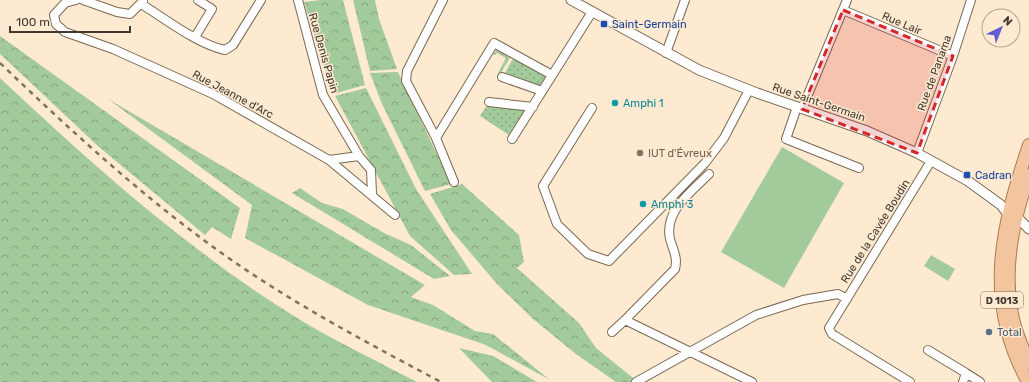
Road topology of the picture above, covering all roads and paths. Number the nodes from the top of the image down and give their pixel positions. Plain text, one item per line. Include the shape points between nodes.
1 (76, 0) edge
2 (83, 0) edge
3 (198, 0) edge
4 (261, 0) edge
5 (298, 0) edge
6 (443, 0) edge
7 (571, 0) edge
8 (685, 0) edge
9 (847, 0) edge
10 (971, 0) edge
11 (142, 2) edge
12 (843, 10) junction
13 (592, 12) junction
14 (195, 37) junction
15 (666, 53) junction
16 (953, 56) junction
17 (552, 75) junction
18 (502, 77) dead end
19 (749, 90) junction
20 (542, 92) junction
21 (489, 102) dead end
22 (533, 107) junction
23 (592, 108) dead end
24 (800, 108) junction
25 (436, 138) junction
26 (512, 139) dead end
27 (1029, 145) edge
28 (917, 153) junction
29 (359, 156) junction
30 (329, 160) junction
31 (931, 161) junction
32 (859, 168) dead end
33 (709, 174) dead end
34 (1029, 175) edge
35 (454, 182) dead end
36 (372, 194) junction
37 (395, 215) dead end
38 (1013, 216) junction
39 (1029, 229) edge
40 (846, 299) junction
41 (626, 320) junction
42 (612, 332) dead end
43 (928, 350) dead end
44 (692, 352) junction
45 (1029, 363) edge
46 (966, 373) junction
47 (636, 382) edge
48 (752, 382) edge
49 (910, 382) edge
50 (962, 382) edge
51 (980, 382) edge
52 (1028, 382) edge

1 - 30 street, Rue Jeanne d'Arc via 65,3 54,14 56,24 65,32 113,49 213,94
2 - 11 street via 130,14
3 - 14 street via 212,9
4 - 14 street via 233,45 224,50
5 - 29 street, Rue Denis Papin via 323,95
6 - 25 street via 407,70 406,81
7 - 13 street, Rue Saint-Germain
8 - 15 street
9 - 12 street
10 - 16 street, Rue de Panama
11 - 14 street
12 - 16 street, Rue Lair
12 - 24 street
13 - 15 street, Rue Saint-Germain
13 - 17 street
15 - 19 street, Rue Saint-Germain via 699,70
16 - 28 street, Rue de Panama
17 - 20 street
17 - 25 street via 494,43
18 - 20 street
19 - 23 street via 724,138 705,163 609,260 588,254 557,224 543,186
19 - 24 street, Rue Saint-Germain
20 - 22 street
21 - 22 street
22 - 26 street
24 - 28 street, Rue Saint-Germain via 867,131
24 - 32 street via 786,139
25 - 35 street
27 - 38 main road, D 1013 via 1014,189
28 - 31 street, Rue Saint-Germain
29 - 30 street
29 - 36 street, Rue Denis Papin via 371,170
30 - 36 street, Rue Jeanne d'Arc
31 - 38 street, Rue Saint-Germain via 968,181
31 - 40 street, Rue de la Cavée Boudin
33 - 41 street via 675,208 670,238 677,260 675,269
34 - 38 main road, D 1013
36 - 37 street, Rue Jeanne d'Arc
38 - 39 street, Rue Saint-Germain
38 - 45 main road, D 1013 via 1009,288 1019,341
38 - 52 main road, D 1013 via 1003,244 1002,310 1009,338
40 - 44 street, Rue de la Cavée Boudin via 838,294 790,303 756,315
40 - 49 street via 829,328 832,334
41 - 42 street
41 - 44 street
43 - 46 street
44 - 47 street, Rue de la Cavée Boudin
44 - 48 street
46 - 50 street
46 - 51 street

